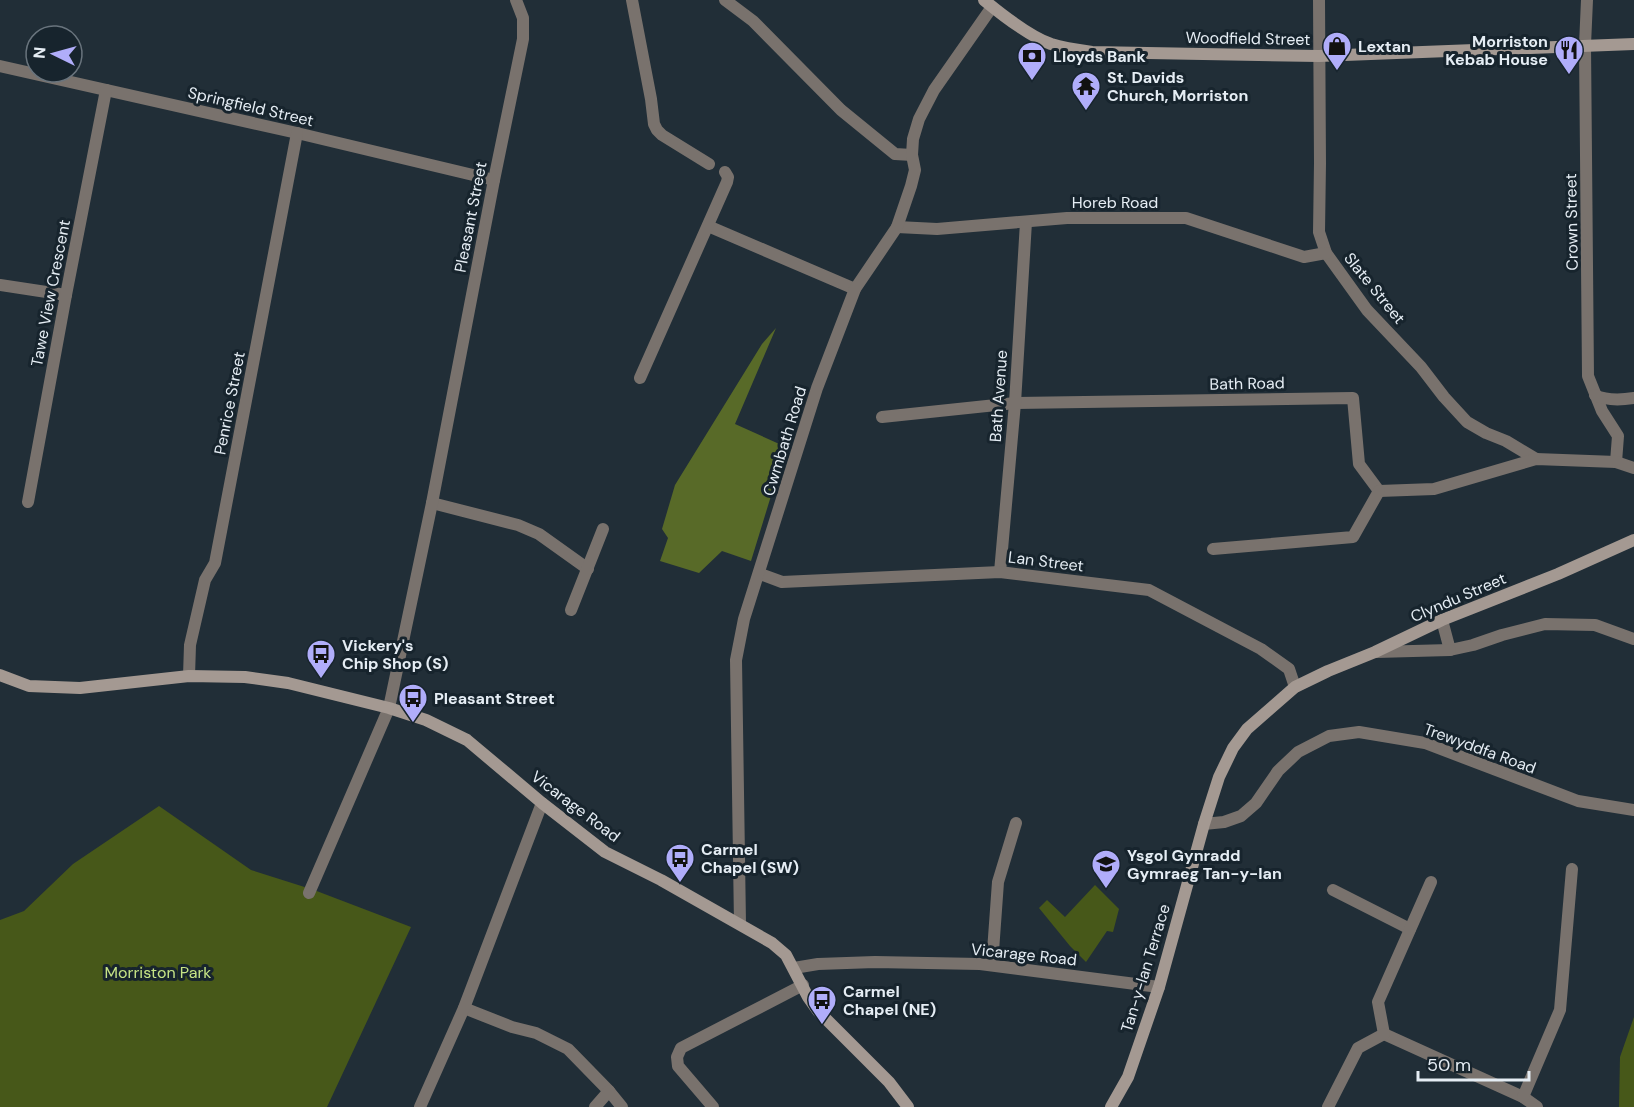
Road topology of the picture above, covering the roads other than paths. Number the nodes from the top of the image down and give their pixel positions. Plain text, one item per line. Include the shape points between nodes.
1 (516, 0) edge
2 (632, 0) edge
3 (725, 0) edge
4 (1319, 0) edge
5 (1587, 0) edge
6 (988, 3) edge
7 (1634, 44) edge
8 (1586, 45) junction
9 (1319, 56) junction
10 (0, 66) edge
11 (106, 90) junction
12 (297, 133) junction
13 (912, 155) junction
14 (709, 164) dead end
15 (724, 172) dead end
16 (494, 180) junction
17 (1026, 222) junction
18 (708, 226) junction
19 (897, 226) junction
20 (1326, 253) junction
21 (0, 285) edge
22 (855, 289) junction
23 (66, 295) junction
24 (640, 378) dead end
25 (1595, 395) junction
26 (1634, 398) edge
27 (1015, 403) junction
28 (882, 417) dead end
29 (1536, 459) junction
30 (1616, 462) junction
31 (1634, 468) edge
32 (1379, 491) junction
33 (28, 502) dead end
34 (432, 502) junction
35 (603, 529) dead end
36 (1634, 540) edge
37 (1213, 549) dead end
38 (588, 569) junction
39 (1000, 572) junction
40 (760, 574) junction
41 (571, 610) dead end
42 (1442, 621) junction
43 (1634, 639) edge
44 (1450, 650) junction
45 (1375, 652) junction
46 (0, 675) edge
47 (189, 676) junction
48 (1296, 687) junction
49 (389, 708) junction
50 (542, 803) junction
51 (1634, 810) edge
52 (1016, 823) dead end
53 (1204, 824) junction
54 (1572, 869) dead end
55 (1431, 882) dead end
56 (1333, 890) dead end
57 (309, 893) dead end
58 (740, 924) junction
59 (1410, 929) junction
60 (992, 965) junction
61 (794, 969) junction
62 (803, 985) junction
63 (1159, 987) junction
64 (464, 1008) junction
65 (1384, 1034) junction
66 (609, 1091) junction
67 (1523, 1097) junction
68 (420, 1107) edge
69 (596, 1107) edge
70 (622, 1107) edge
71 (713, 1107) edge
72 (908, 1107) edge
73 (1111, 1107) edge
74 (1328, 1107) edge
75 (1537, 1107) edge

1 - 16 street, Pleasant Street via 523,18 523,39
2 - 14 street via 654,124 662,135
3 - 13 street via 753,21 859,125 895,154
4 - 9 street, Slate Street
5 - 8 street, Crown Street
6 - 9 street, Woodfield Street via 1048,43 1066,48 1092,52
6 - 13 street, Cwmbath Road via 919,119
7 - 8 street, Woodfield Street
8 - 9 street, Woodfield Street
8 - 25 street, Crown Street via 1588,376
9 - 20 street, Slate Street via 1318,232
10 - 11 street, Springfield Street
11 - 12 street, Springfield Street
11 - 23 street, Tawe View Crescent
12 - 16 street, Springfield Street
12 - 47 street, Penrice Street via 215,562 205,579 189,645
13 - 19 street, Cwmbath Road via 915,170
15 - 18 street via 727,182
16 - 34 street, Pleasant Street
17 - 19 street, Horeb Road via 937,229
17 - 20 street, Horeb Road via 1186,218 1304,257
17 - 27 street, Bath Avenue
18 - 22 street
18 - 24 street
19 - 22 street, Cwmbath Road
20 - 29 street, Slate Street via 1367,310 1467,422
21 - 23 street
22 - 40 street, Cwmbath Road via 817,388
23 - 33 street, Tawe View Crescent
25 - 26 street via 1603,399
25 - 30 street, Crown Street via 1618,436
27 - 28 street, Bath Road
27 - 32 street, Bath Road via 1353,398 1359,464
27 - 39 street, Bath Avenue
29 - 30 street
29 - 32 street via 1434,489
30 - 31 street
32 - 37 street via 1353,537
34 - 38 street via 518,525 538,534
34 - 49 street
35 - 38 street
36 - 42 street, Clyndu Street
38 - 41 street
39 - 40 street, Lan Street via 782,582
39 - 48 street, Lan Street via 1149,590 1261,649 1289,669
40 - 58 street, Cwmbath Road via 744,619 736,660
42 - 44 street
42 - 45 street, Clyndu Street
43 - 44 street via 1595,625 1545,624
44 - 45 street
45 - 48 street, Clyndu Street
46 - 47 street, Vicarage Road via 29,686 80,688
47 - 49 street, Vicarage Road via 288,683
48 - 53 street, Tan-y-lan Terrace via 1247,729 1233,748
49 - 50 street, Vicarage Road via 467,740
49 - 57 street
50 - 58 street, Vicarage Road via 605,852
50 - 64 street
51 - 53 street, Trewyddfa Road via 1578,801 1425,743 1359,732 1329,736 1298,752 1241,816
52 - 60 street via 998,882
53 - 63 street, Tan-y-lan Terrace
54 - 67 street via 1560,1010
55 - 59 street
56 - 59 street
58 - 61 street, Vicarage Road via 772,943
59 - 65 street via 1378,1002
60 - 61 street, Vicarage Road via 875,962
60 - 63 street, Vicarage Road
61 - 62 street
62 - 71 street via 681,1048 678,1066
62 - 72 street via 818,1011 889,1082
63 - 73 street, Tan-y-lan Terrace via 1128,1077
64 - 66 street via 536,1033 568,1049
64 - 68 street
65 - 67 street
65 - 74 street via 1358,1048
66 - 69 street
66 - 70 street
67 - 75 street

